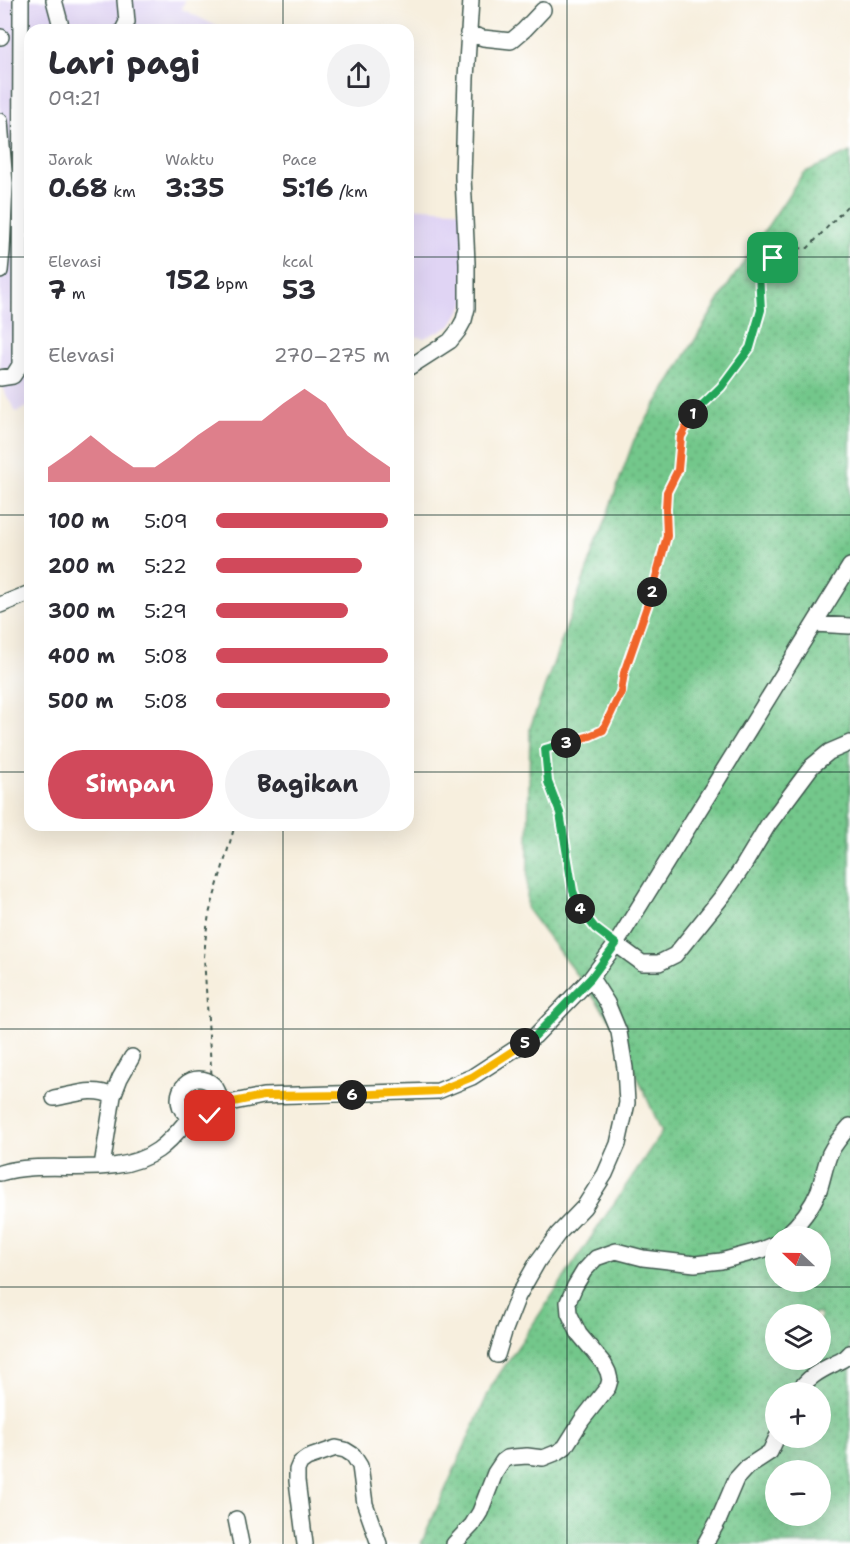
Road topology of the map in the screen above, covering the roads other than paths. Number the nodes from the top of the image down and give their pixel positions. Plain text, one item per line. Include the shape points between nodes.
1 (21, 0) edge
2 (54, 0) edge
3 (125, 0) edge
4 (471, 0) edge
5 (543, 10) dead end
6 (60, 24) edge
7 (126, 24) edge
8 (468, 33) junction
9 (0, 122) edge
10 (0, 271) edge
11 (414, 364) edge
12 (0, 378) edge
13 (850, 566) edge
14 (24, 595) edge
15 (0, 605) edge
16 (815, 624) junction
17 (850, 626) edge
18 (850, 743) edge
19 (616, 944) junction
20 (591, 978) junction
21 (132, 1057) dead end
22 (113, 1096) junction
23 (54, 1098) dead end
24 (219, 1105) junction
25 (190, 1117) junction
26 (850, 1126) edge
27 (102, 1166) junction
28 (0, 1173) edge
29 (795, 1226) edge
30 (765, 1249) edge
31 (850, 1353) edge
32 (497, 1355) dead end
33 (805, 1382) edge
34 (772, 1448) edge
35 (236, 1519) dead end
36 (241, 1544) edge
37 (305, 1544) edge
38 (379, 1544) edge
39 (454, 1544) edge
40 (705, 1544) edge

1 - 12 street via 20,365 13,376
2 - 6 street
3 - 7 street
4 - 8 street
5 - 8 street via 511,41
8 - 11 street via 463,177 467,308 450,341
9 - 10 street via 5,184
13 - 16 street
14 - 15 street
16 - 17 street
16 - 19 street
18 - 19 street via 829,752 812,766 731,884 675,955 659,963 642,963
19 - 20 street
20 - 24 street via 535,1036 472,1077 438,1091 263,1096
20 - 32 street via 607,1003 618,1032 625,1068 627,1103 618,1144 584,1207 538,1261 518,1296
21 - 22 street
22 - 23 street via 92,1090
22 - 27 street
24 - 25 street via 203,1119
24 - 25 street via 217,1088 212,1083 199,1078 192,1080 183,1087 179,1100
25 - 27 street via 157,1151 139,1160
26 - 29 street via 830,1154 819,1190
27 - 28 street via 39,1167
30 - 39 street via 720,1262 695,1264 616,1251 596,1258 575,1286 568,1302 569,1313 579,1334 604,1364 608,1387 566,1447 543,1458 507,1458 497,1467 480,1512
31 - 33 street via 845,1360
34 - 40 street via 736,1479
35 - 36 street
37 - 38 street via 297,1470 307,1458 336,1448 353,1455 360,1466 365,1504

